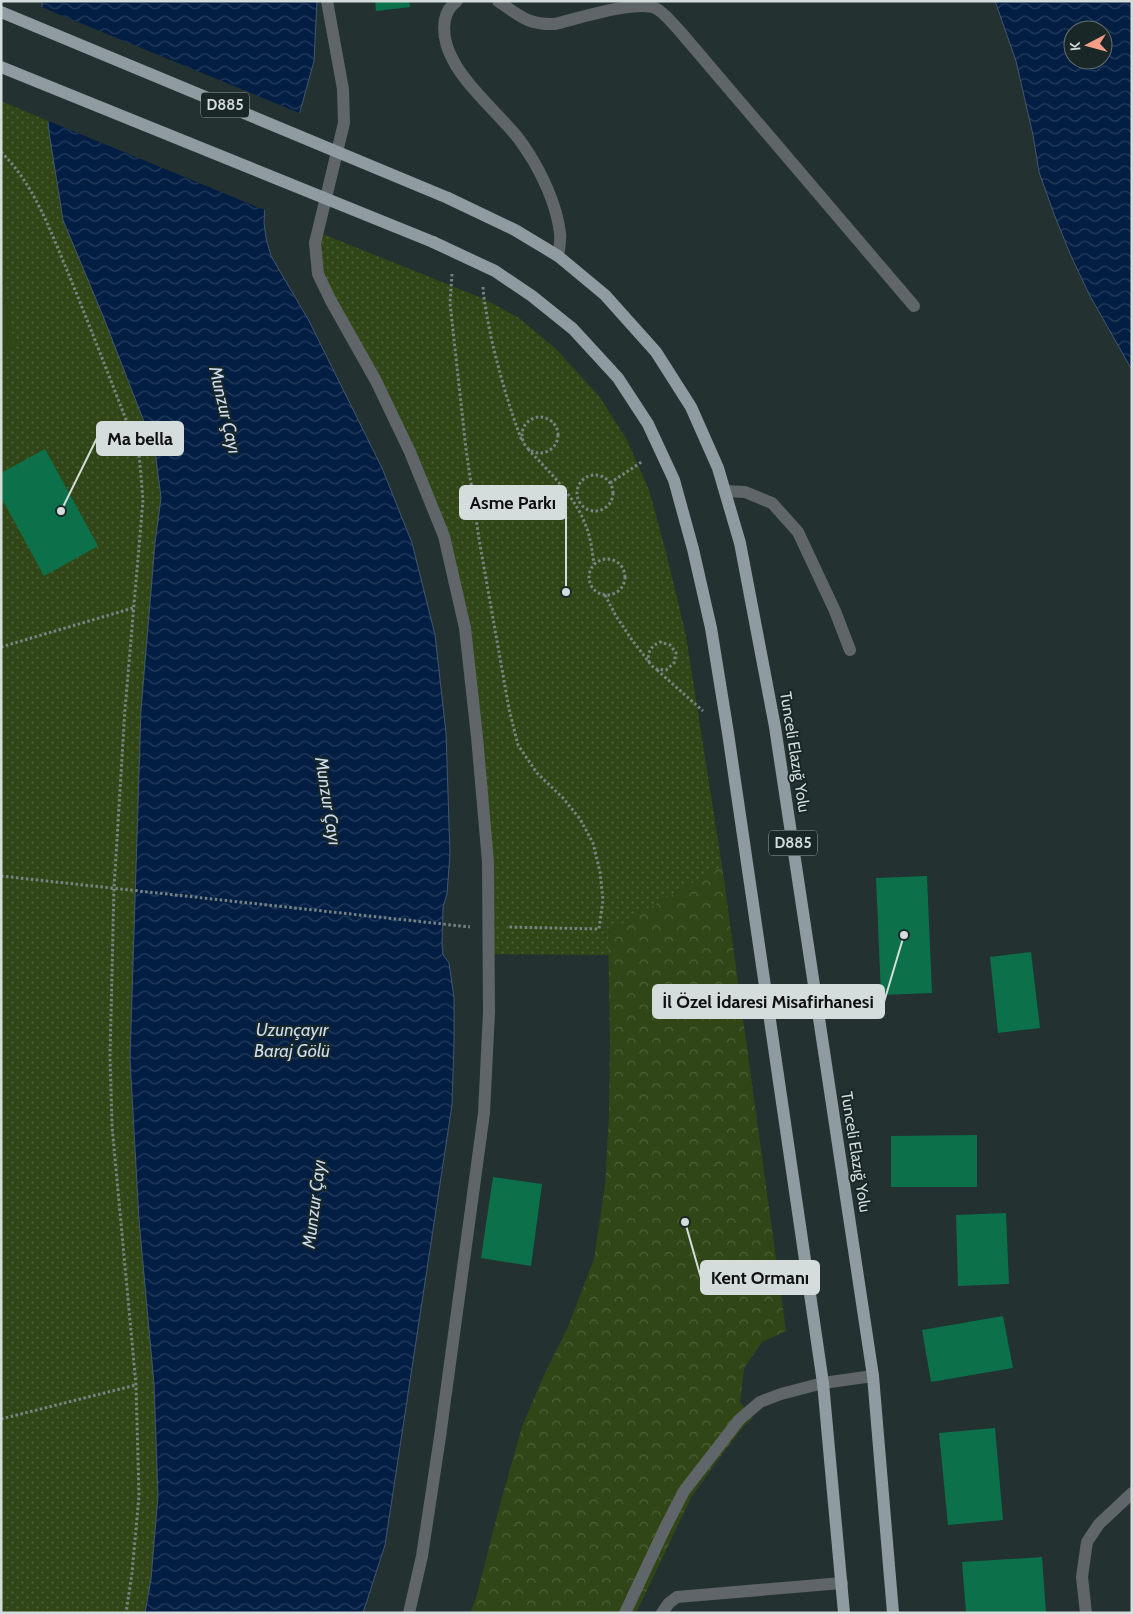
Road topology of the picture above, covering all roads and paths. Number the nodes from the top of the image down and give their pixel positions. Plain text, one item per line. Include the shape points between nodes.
1 (327, 1) edge
2 (457, 1) edge
3 (498, 1) edge
4 (652, 5) edge
5 (1, 12) edge
6 (1, 67) edge
7 (1, 152) edge
8 (458, 254) junction
9 (558, 256) junction
10 (485, 267) junction
11 (914, 306) dead end
12 (522, 441) junction
13 (528, 449) junction
14 (660, 450) junction
15 (610, 483) junction
16 (724, 491) junction
17 (582, 505) junction
18 (577, 508) junction
19 (594, 564) junction
20 (605, 595) junction
21 (133, 608) junction
22 (1, 647) edge
23 (850, 650) dead end
24 (650, 662) junction
25 (656, 669) junction
26 (728, 733) junction
27 (1, 876) edge
28 (114, 888) junction
29 (488, 927) junction
30 (873, 1376) junction
31 (823, 1383) junction
32 (136, 1385) junction
33 (1, 1419) edge
34 (1132, 1494) edge
35 (842, 1583) junction
36 (126, 1613) edge
37 (409, 1613) edge
38 (625, 1613) edge
39 (662, 1613) edge
40 (844, 1613) edge
41 (893, 1613) edge
42 (1086, 1613) edge

1 - 29 lane via 343,89 344,123 315,243 318,274 376,381 410,452 444,536 465,628 488,862
2 - 9 lane via 446,15 444,25 450,54 468,82 516,136 535,164 555,210 560,234
3 - 4 lane via 527,20 544,25 632,6
4 - 11 lane via 678,29
5 - 9 main road, Tunceli Elazığ Yolu / D885, bridge via 448,198 515,230
6 - 8 main road, D885, bridge
7 - 21 path via 29,187 47,225 139,453 143,500
8 - 10 main road, D885
8 - 29 path via 450,303 455,352 479,539 509,709 518,745 537,773 580,819 593,844 603,900 599,929
9 - 16 main road, Tunceli Elazığ Yolu / D885 via 605,295 656,352 691,407 718,468
10 - 12 path via 484,299 492,342
10 - 14 main road, D885 via 532,296 573,329 618,378 648,424
12 - 13 path
12 - 13 path via 523,428 532,419 545,418 555,426 557,438 551,449 540,454
13 - 18 path
14 - 15 path
14 - 26 main road, D885 via 674,480 693,549 711,628
15 - 17 path via 613,496 606,507 594,511
15 - 17 path via 606,478 592,474 581,481 577,493
16 - 23 lane via 745,492 772,503 798,532
16 - 30 main road, Tunceli Elazığ Yolu / D885 via 740,543 775,727
17 - 18 path
18 - 19 path via 587,528
19 - 20 path via 590,570 590,583 593,589
19 - 20 path via 613,560 625,574 622,587 611,595
20 - 24 path via 632,640
21 - 22 path
21 - 28 path
24 - 25 path
24 - 25 path via 649,652 656,644 666,643 674,649 674,663 666,670
25 - 26 path
26 - 31 main road, D885
27 - 28 path
28 - 29 path
28 - 32 path via 110,1056 112,1126
29 - 37 lane via 490,1012 484,1113 440,1437 422,1556
30 - 31 lane
30 - 41 main road, Tunceli Elazığ Yolu / D885
31 - 35 main road, D885
31 - 38 lane via 797,1388 760,1402 739,1420 684,1491
32 - 33 path
32 - 36 path via 139,1496
34 - 42 lane via 1099,1524 1087,1542 1082,1577
35 - 39 lane via 677,1597
35 - 40 main road, D885

